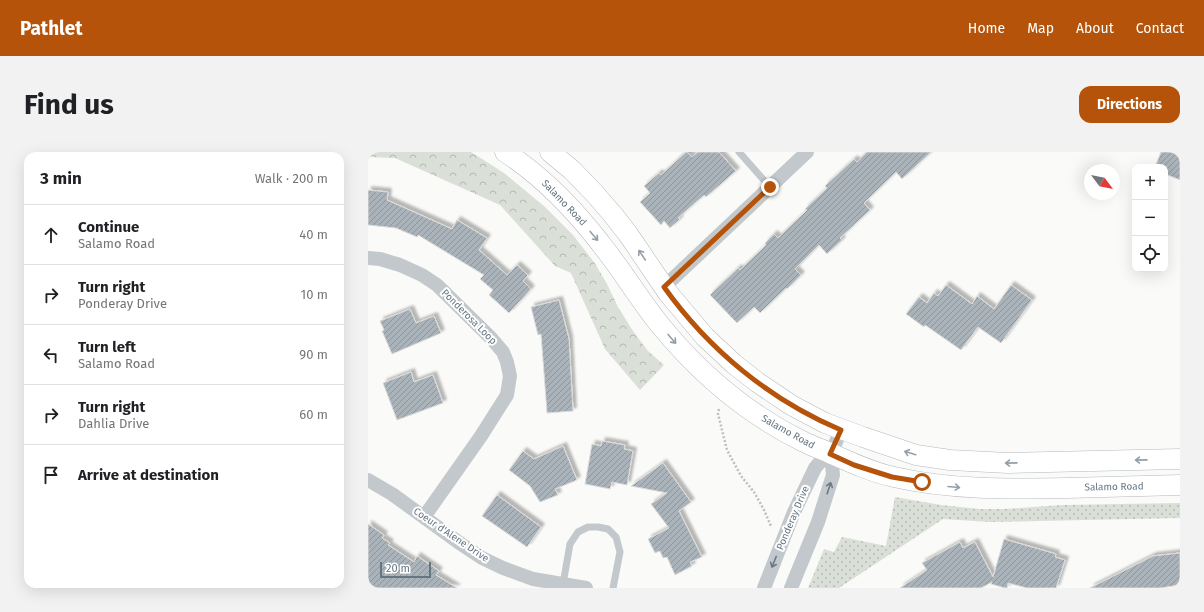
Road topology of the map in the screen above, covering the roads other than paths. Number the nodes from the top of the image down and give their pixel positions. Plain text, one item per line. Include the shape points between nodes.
1 (505, 152) edge
2 (550, 152) edge
3 (739, 152) edge
4 (807, 152) edge
5 (770, 187) junction
6 (368, 258) edge
7 (664, 287) junction
8 (841, 430) junction
9 (830, 454) junction
10 (1180, 459) edge
11 (368, 480) edge
12 (1180, 485) edge
13 (424, 517) junction
14 (563, 584) junction
15 (586, 588) edge
16 (613, 588) edge
17 (764, 588) edge
18 (791, 588) edge

1 -> 9 main road, Salamo Road via 545,183 580,219 604,248 643,304 703,372 761,417
7 -> 2 main road via 614,216 572,170
3 - 5 lane
4 - 5 street
5 - 7 street
6 - 13 street, Ponderosa Loop via 400,265 437,285 492,338 507,362 510,376 507,395
7 - 8 main road via 705,336 734,364 791,405
8 - 9 street, Ponderay Drive
10 -> 8 main road via 968,462 916,455
9 -> 12 main road, Salamo Road via 892,477 963,487 1008,489
9 -> 17 street, Ponderay Drive via 815,468 794,512
18 -> 9 street via 818,522 833,475
11 - 13 street, Coeur d'Alene Drive
13 - 14 street, Coeur d'Alene Drive via 496,565 533,579
14 - 15 street, Coeur d'Alene Drive
14 - 16 lane via 570,544 578,532 588,527 608,529 616,537 620,552

